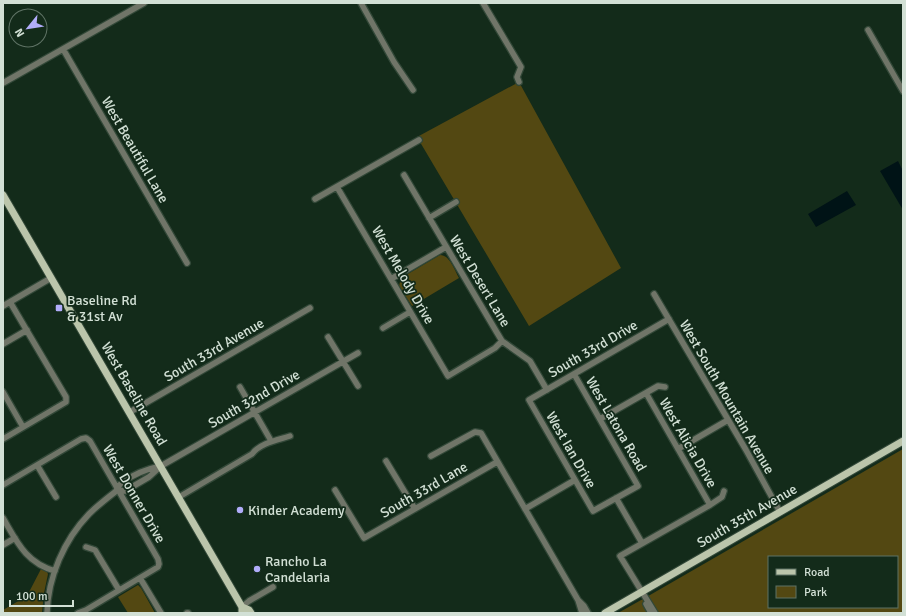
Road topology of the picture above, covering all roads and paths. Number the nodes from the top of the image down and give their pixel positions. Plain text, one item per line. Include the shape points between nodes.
1 (144, 3) edge
2 (361, 3) edge
3 (483, 3) edge
4 (868, 30) dead end
5 (63, 50) junction
6 (519, 82) dead end
7 (3, 83) edge
8 (413, 90) dead end
9 (903, 91) edge
10 (418, 140) dead end
11 (404, 174) dead end
12 (337, 186) junction
13 (3, 195) edge
14 (315, 199) dead end
15 (456, 202) dead end
16 (429, 218) junction
17 (446, 247) junction
18 (187, 263) dead end
19 (51, 278) junction
20 (391, 279) junction
21 (654, 294) dead end
22 (10, 302) junction
23 (3, 306) edge
24 (310, 308) dead end
25 (410, 312) junction
26 (669, 319) junction
27 (383, 328) dead end
28 (27, 330) junction
29 (328, 337) dead end
30 (502, 341) junction
31 (3, 344) edge
32 (358, 353) dead end
33 (343, 362) junction
34 (574, 374) junction
35 (358, 386) dead end
36 (240, 387) dead end
37 (665, 387) dead end
38 (547, 390) junction
39 (3, 392) edge
40 (646, 393) junction
41 (529, 400) joint
42 (130, 412) junction
43 (255, 413) junction
44 (600, 419) junction
45 (728, 420) junction
46 (23, 428) junction
47 (290, 436) dead end
48 (3, 439) edge
49 (270, 439) dead end
50 (903, 441) edge
51 (678, 449) junction
52 (431, 456) dead end
53 (386, 461) dead end
54 (497, 462) junction
55 (37, 465) junction
56 (161, 466) junction
57 (131, 477) junction
58 (575, 480) junction
59 (135, 484) junction
60 (3, 485) edge
61 (118, 490) junction
62 (335, 490) dead end
63 (724, 491) dead end
64 (56, 497) dead end
65 (178, 497) junction
66 (616, 498) junction
67 (710, 505) junction
68 (525, 509) junction
69 (415, 510) junction
70 (780, 512) junction
71 (3, 518) edge
72 (14, 538) junction
73 (642, 543) junction
74 (3, 545) edge
75 (86, 547) dead end
76 (55, 570) junction
77 (140, 578) junction
78 (273, 587) dead end
79 (119, 590) junction
80 (642, 592) junction
81 (578, 600) junction
82 (242, 610) edge
83 (47, 613) edge
84 (78, 613) edge
85 (161, 613) edge
86 (251, 613) edge
87 (582, 613) edge
88 (588, 613) edge
89 (605, 613) edge
90 (651, 613) edge
91 (655, 613) edge

1 - 5 street
2 - 8 street
3 - 6 street via 521,67 517,77
4 - 9 street
5 - 7 street
5 - 18 street, West Beautiful Lane
10 - 12 street
11 - 16 street, West Desert Lane
12 - 14 street
12 - 20 street, West Melody Drive
13 - 19 main road, West Baseline Road
15 - 16 street
16 - 17 street, West Desert Lane
17 - 20 street
17 - 30 street, West Desert Lane
19 - 22 street
19 - 42 main road, West Baseline Road
20 - 25 street, West Melody Drive
21 - 26 street, West South Mountain Avenue
22 - 23 street
22 - 28 street
24 - 42 street, South 33rd Avenue
25 - 27 street
25 - 30 street, West Melody Drive via 448,376 495,348
26 - 34 street, South 33rd Drive
26 - 45 street, West South Mountain Avenue
28 - 31 street
28 - 46 street via 66,402
29 - 33 street
30 - 38 street, West Desert Lane via 530,361
32 - 33 street, South 32nd Drive
33 - 35 street
33 - 43 street, South 32nd Drive
34 - 38 street, South 33rd Drive
34 - 44 street, West Latona Road
36 - 43 street
37 - 40 street via 658,386
38 - 41 street, South 33rd Drive
39 - 46 street
40 - 44 street
40 - 51 street, West Alicia Drive
41 - 58 street, West Ian Drive
42 - 56 main road, West Baseline Road
43 - 49 street
43 - 56 street, South 32nd Drive
44 - 66 street, West Latona Road via 638,486
45 - 51 street
45 - 70 street, West South Mountain Avenue
46 - 48 street
47 - 65 street via 256,449 252,454
50 - 70 main road, South 35th Avenue
51 - 67 street, West Alicia Drive
52 - 54 street via 479,432
53 - 69 street
54 - 68 street
54 - 69 street, South 33rd Lane
55 - 60 street
55 - 61 street, West Donner Drive via 86,438
55 - 64 street
56 - 57 street via 145,469
56 - 59 street via 149,477
56 - 65 main road, West Baseline Road
57 - 59 street
57 - 61 street via 120,484
58 - 66 street, West Ian Drive via 593,511
58 - 68 street
59 - 61 street via 125,491
61 - 76 street via 82,522 65,548
61 - 77 street, West Donner Drive via 158,559 158,567
62 - 69 street, South 33rd Lane via 364,538
63 - 67 street via 722,497
65 - 82 main road, West Baseline Road
66 - 73 street
67 - 73 street
68 - 81 street
70 - 80 main road, South 35th Avenue
71 - 72 street
72 - 74 street
72 - 76 street via 25,554 48,569
73 - 80 street via 620,556
75 - 79 street via 95,550
76 - 83 street via 47,600
77 - 79 street
77 - 85 street
78 - 82 street via 249,601
79 - 84 street
80 - 89 main road, South 35th Avenue
80 - 90 street
80 - 91 street
81 - 87 street
81 - 88 street
82 - 86 main road, West Baseline Road via 249,610

